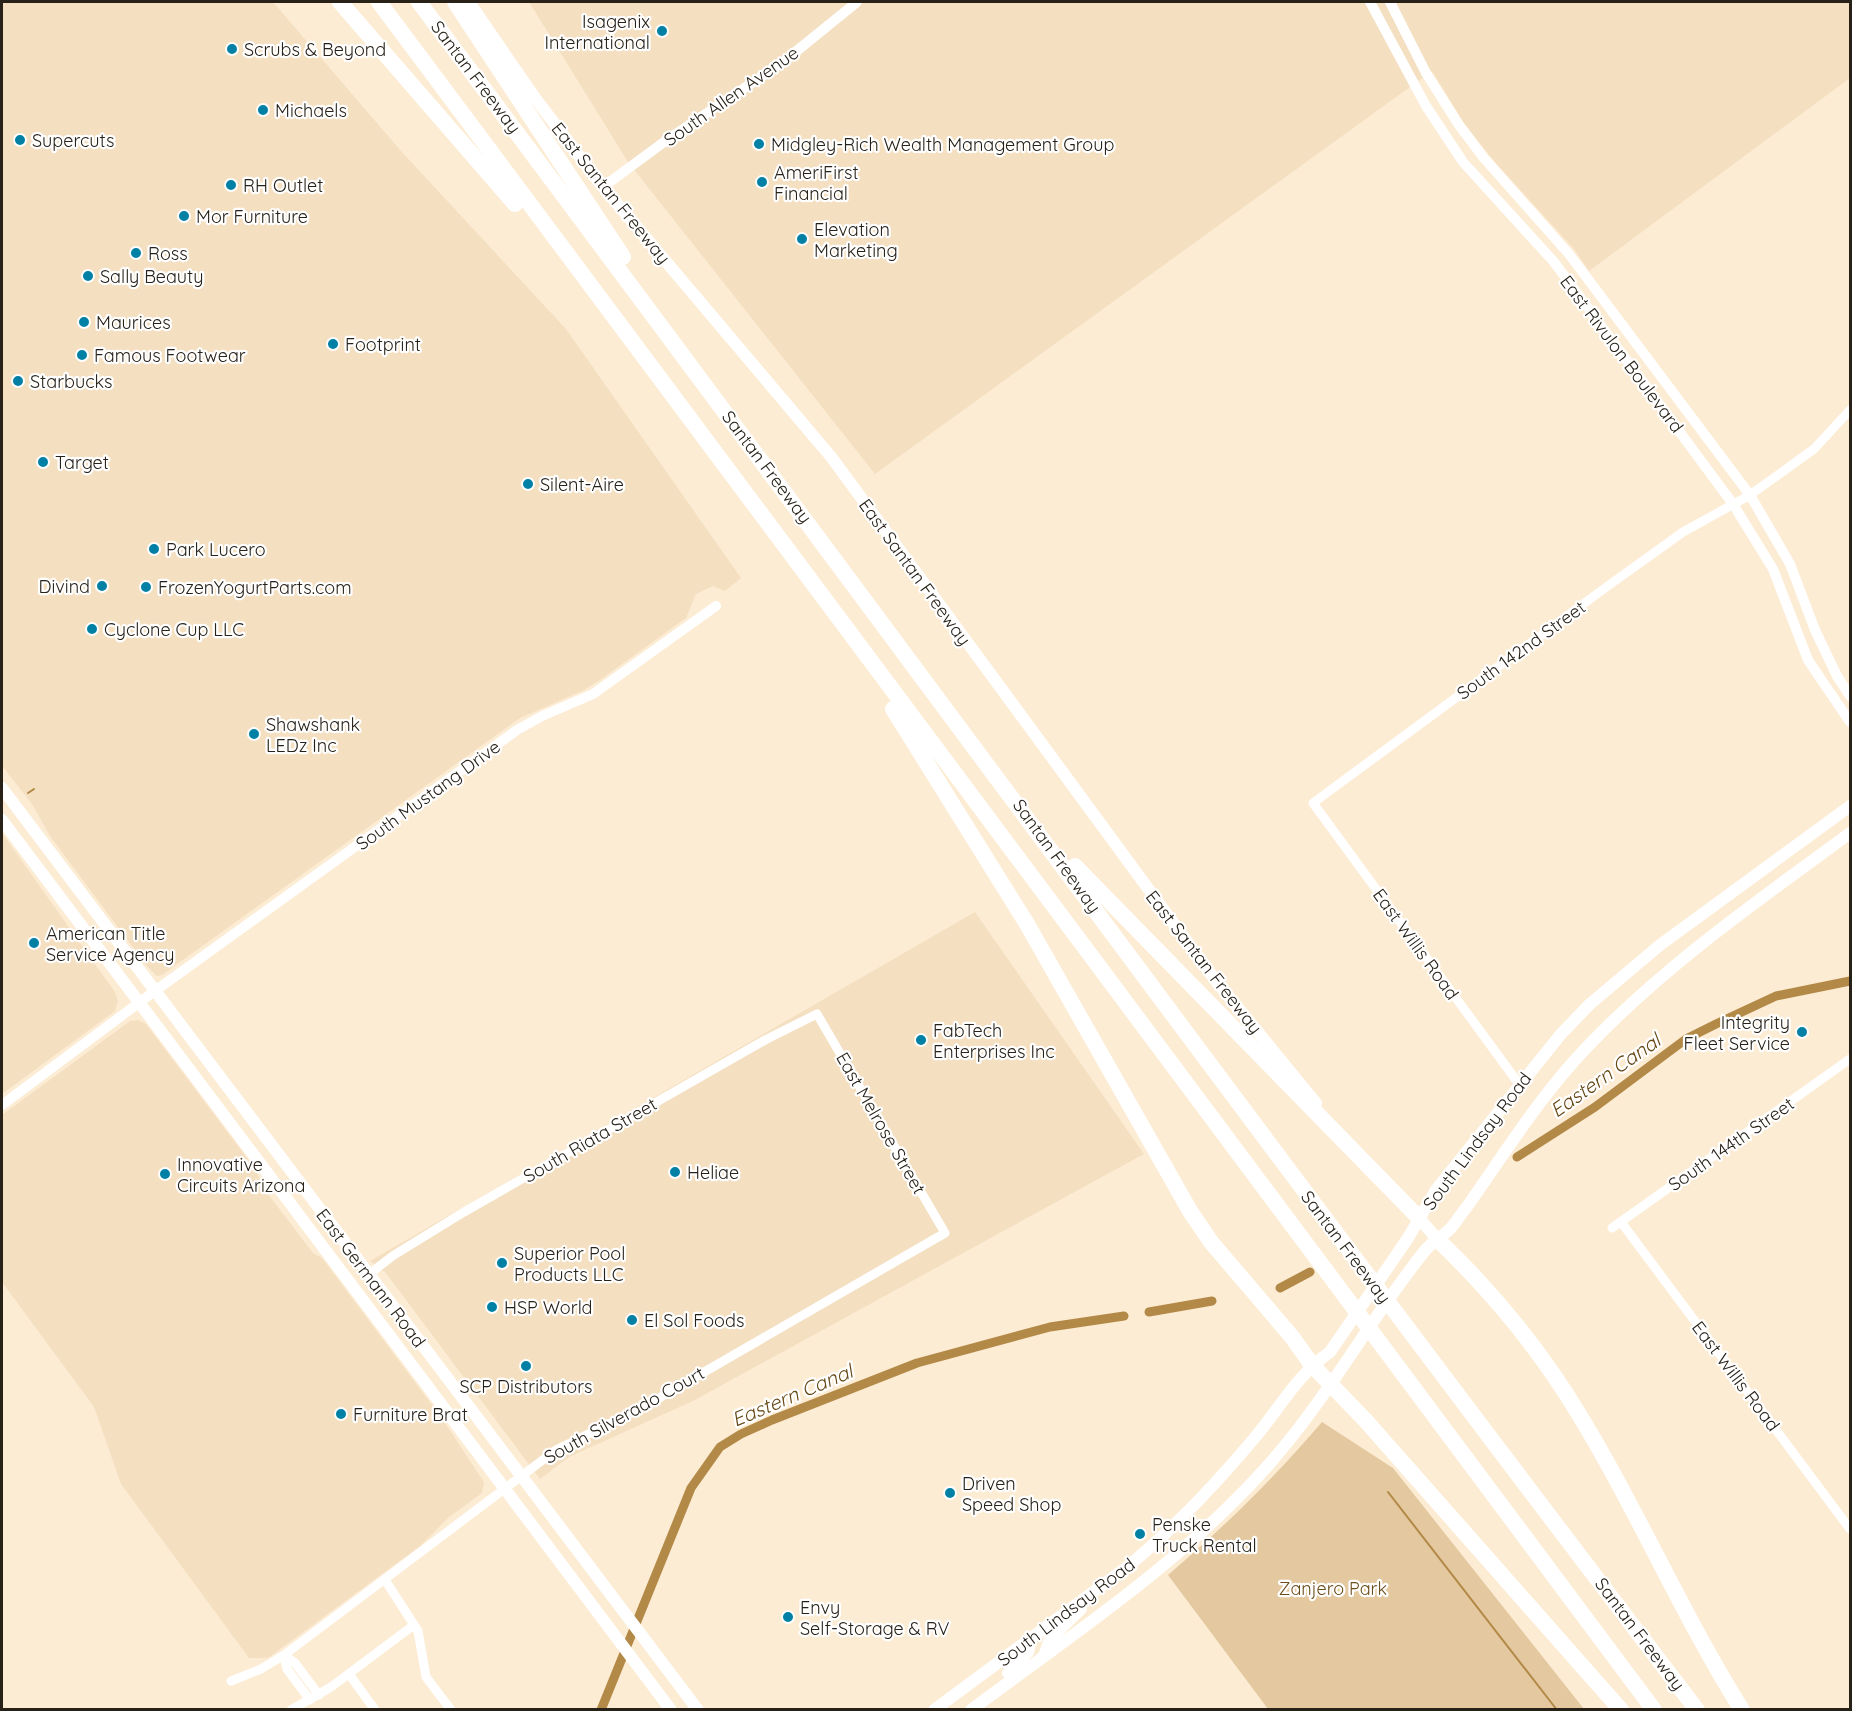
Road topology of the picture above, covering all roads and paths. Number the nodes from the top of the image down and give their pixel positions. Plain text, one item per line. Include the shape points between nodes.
1 (340, 2) edge
2 (379, 2) edge
3 (419, 2) edge
4 (455, 2) edge
5 (470, 2) edge
6 (857, 2) edge
7 (1370, 2) edge
8 (1390, 2) edge
9 (603, 187) junction
10 (653, 314) junction
11 (638, 352) junction
12 (1851, 410) edge
13 (1750, 495) junction
14 (1733, 504) junction
15 (788, 554) junction
16 (716, 606) dead end
17 (1851, 696) edge
18 (1851, 722) edge
19 (2, 788) edge
20 (1313, 803) joint
21 (1851, 806) edge
22 (2, 820) edge
23 (1032, 822) junction
24 (1851, 833) edge
25 (147, 996) junction
26 (817, 1014) joint
27 (1851, 1059) edge
28 (1520, 1084) junction
29 (2, 1105) edge
30 (1353, 1149) junction
31 (1419, 1218) junction
32 (1621, 1222) junction
33 (1612, 1228) dead end
34 (945, 1233) joint
35 (1437, 1239) junction
36 (369, 1274) junction
37 (1312, 1365) junction
38 (1330, 1384) junction
39 (521, 1475) junction
40 (505, 1488) junction
41 (1851, 1529) edge
42 (385, 1580) junction
43 (1088, 1598) junction
44 (414, 1625) junction
45 (1031, 1639) junction
46 (284, 1655) junction
47 (1044, 1656) junction
48 (349, 1674) junction
49 (231, 1681) dead end
50 (315, 1697) junction
51 (975, 1707) edge
52 (291, 1710) edge
53 (375, 1710) edge
54 (451, 1710) edge
55 (671, 1710) edge
56 (698, 1710) edge
57 (934, 1710) edge
58 (1621, 1710) edge
59 (1654, 1710) edge
60 (1697, 1710) edge
61 (1742, 1710) edge

1 - 11 highway via 465,143 600,312
2 - 11 highway, Santan Freeway
3 - 10 highway, Santan Freeway
4 - 10 highway via 622,254
5 - 9 main road, East Santan Freeway via 524,83
6 - 9 street, South Allen Avenue via 778,65
7 - 14 street, East Rivulon Boulevard via 1426,106 1463,162 1554,262
8 - 13 street, East Rivulon Boulevard via 1435,88 1471,141 1569,254
9 - 30 main road, East Santan Freeway via 832,458 1209,973
10 - 23 highway, Santan Freeway
11 - 15 highway, Santan Freeway
12 - 13 street, South 142nd Street via 1814,449
13 - 14 street, South 142nd Street
13 - 17 street, East Rivulon Boulevard via 1790,564 1815,630
14 - 18 street, East Rivulon Boulevard via 1773,569 1808,660
14 - 20 street, South 142nd Street via 1683,532
15 - 37 highway via 872,676 1006,891 1196,1221
15 - 59 highway, Santan Freeway
16 - 25 street, South Mustang Drive via 593,694 518,730
19 - 25 main road, East Germann Road
20 - 28 street, East Willis Road
21 - 28 main road, South Lindsay Road via 1622,976 1561,1034
22 - 25 main road, East Germann Road
23 - 30 highway
23 - 60 highway, Santan Freeway via 1400,1321
24 - 35 main road, South Lindsay Road via 1707,939 1617,1017 1537,1106 1451,1228
25 - 29 street, South Mustang Drive
25 - 36 main road, East Germann Road
25 - 40 main road, East Germann Road
26 - 34 street, East Melrose Street
26 - 36 street, South Riata Street via 464,1212
27 - 32 street, South 144th Street
28 - 31 main road, South Lindsay Road via 1436,1190
30 - 31 highway
31 - 35 main road
31 - 37 main road, South Lindsay Road via 1329,1352
32 - 33 street, South 144th Street
32 - 41 street, East Willis Road
34 - 39 street, South Silverado Court via 647,1405 573,1440
35 - 38 main road, South Lindsay Road via 1425,1250
35 - 61 highway via 1521,1330 1561,1386
36 - 39 main road, East Germann Road
37 - 38 highway
37 - 43 main road, South Lindsay Road via 1196,1505
38 - 47 main road, South Lindsay Road via 1272,1461 1192,1542 1138,1588
38 - 58 highway
39 - 40 street, South Silverado Court
39 - 56 main road, East Germann Road
40 - 42 street, South Silverado Court
40 - 55 main road, East Germann Road
42 - 44 street
42 - 46 street, South Silverado Court
43 - 45 main road, South Lindsay Road
43 - 47 main road via 1077,1616 1050,1639
44 - 48 street
44 - 54 street via 426,1677
45 - 51 main road via 1023,1659
45 - 57 main road, South Lindsay Road
46 - 49 street, South Silverado Court
46 - 50 street via 287,1669
47 - 51 main road, South Lindsay Road
48 - 50 street
48 - 53 street
50 - 52 street

